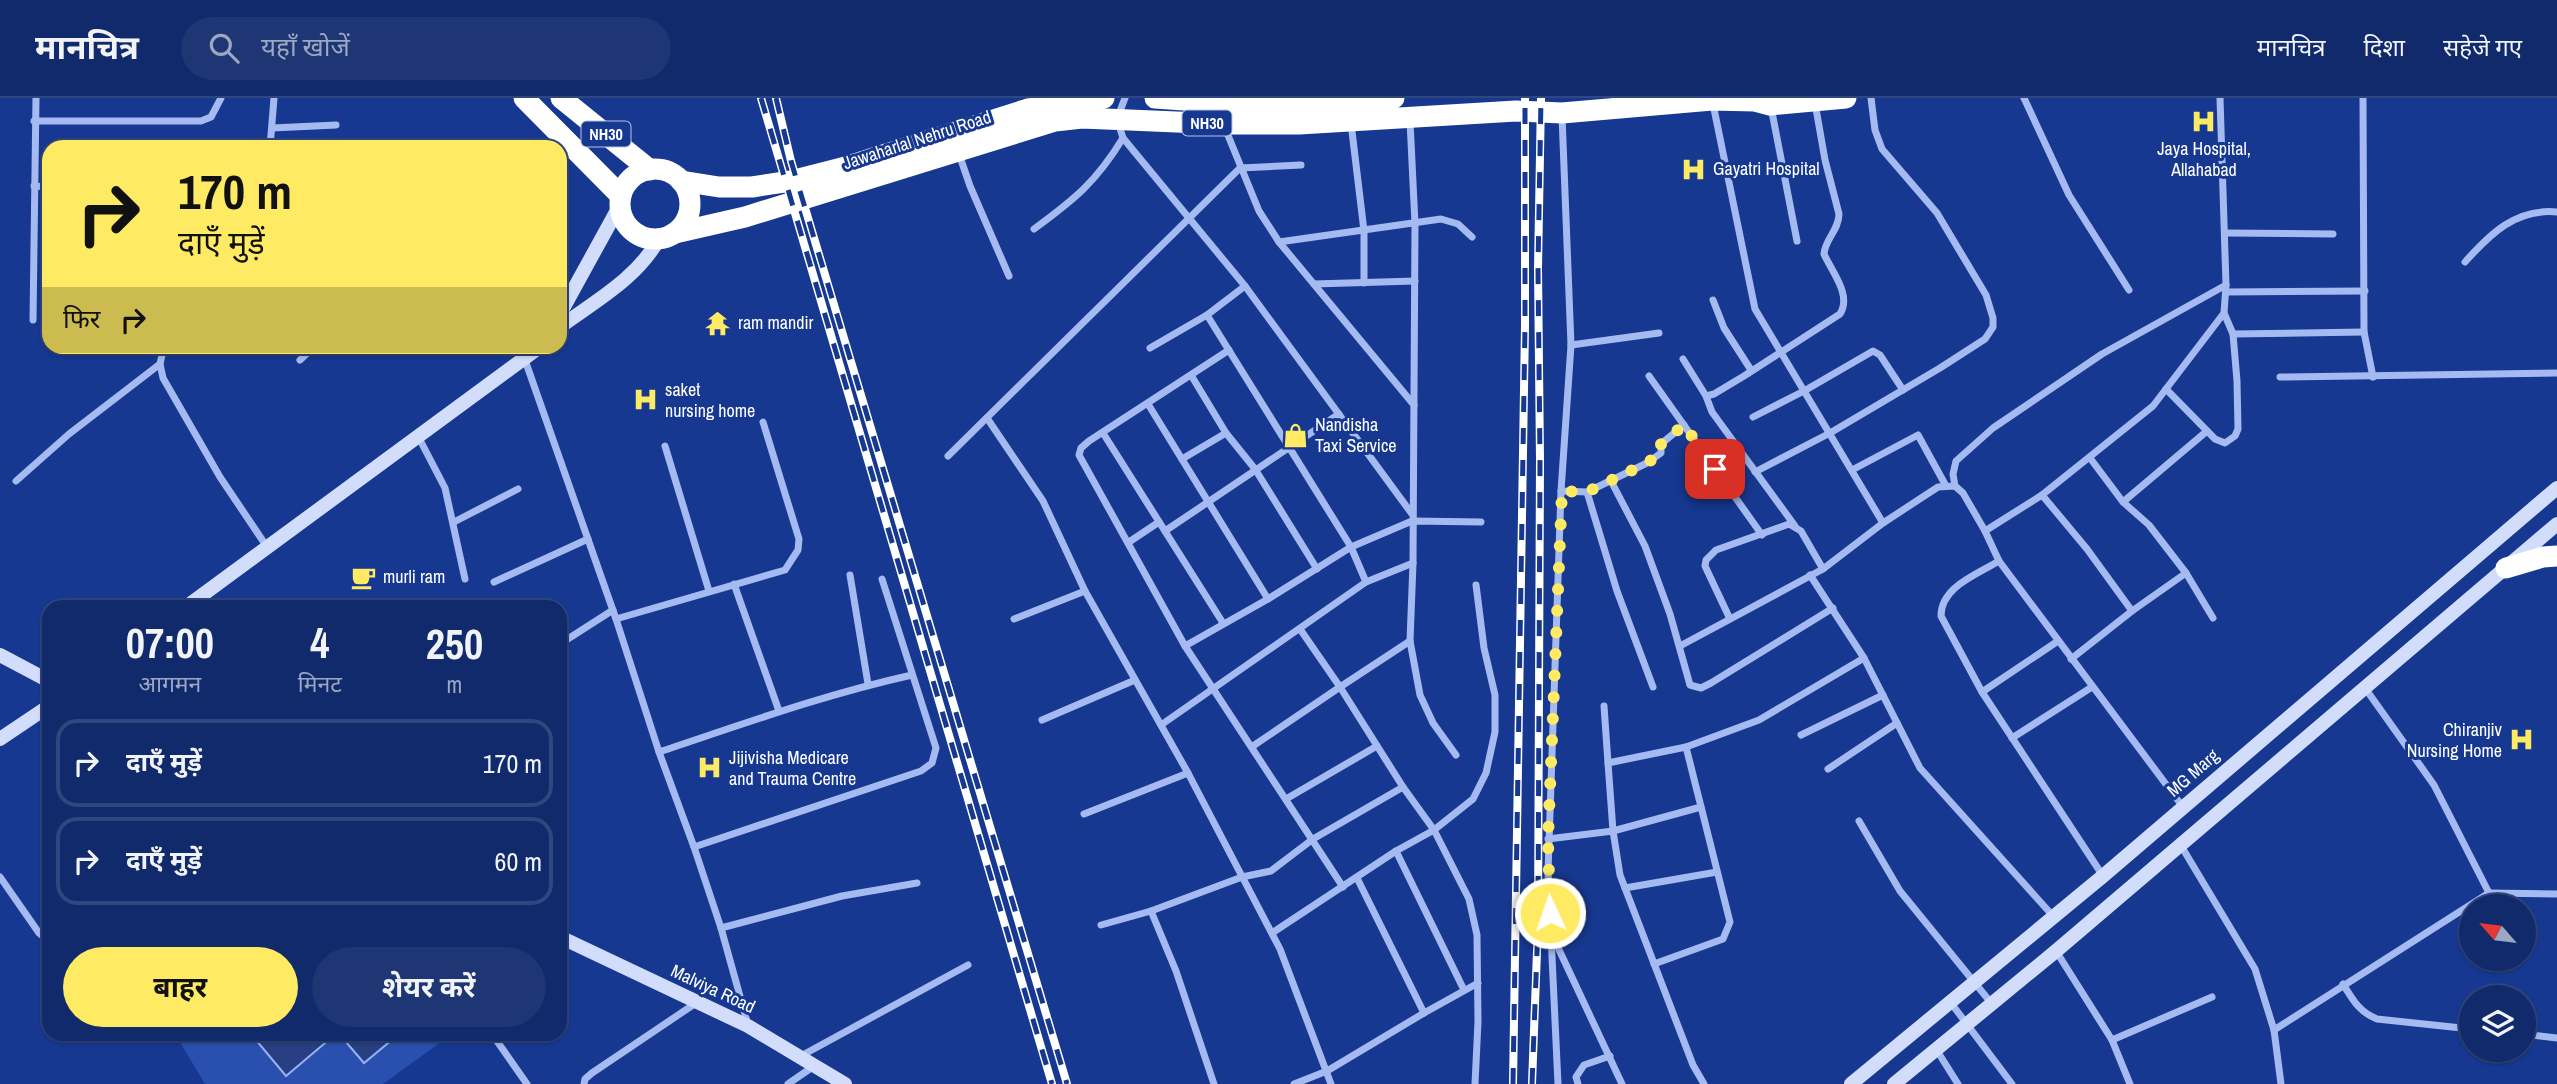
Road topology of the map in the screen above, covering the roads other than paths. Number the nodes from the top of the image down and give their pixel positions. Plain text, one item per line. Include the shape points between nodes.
1 (36, 98) edge
2 (221, 98) edge
3 (274, 98) edge
4 (524, 98) edge
5 (561, 98) edge
6 (1104, 98) edge
7 (1125, 98) edge
8 (1155, 98) edge
9 (1394, 98) edge
10 (1846, 98) edge
11 (1871, 98) edge
12 (2024, 98) edge
13 (2220, 98) edge
14 (2362, 98) edge
15 (1066, 100) edge
16 (1712, 100) edge
17 (1762, 101) edge
18 (1815, 102) junction
19 (1347, 106) edge
20 (1562, 113) junction
21 (1410, 117) junction
22 (34, 121) junction
23 (1224, 124) junction
24 (336, 125) dead end
25 (272, 128) junction
26 (1120, 128) junction
27 (271, 140) edge
28 (564, 140) edge
29 (567, 144) edge
30 (958, 151) junction
31 (1301, 165) dead end
32 (1240, 168) junction
33 (650, 170) junction
34 (681, 181) junction
35 (34, 186) junction
36 (42, 187) edge
37 (621, 201) junction
38 (2557, 212) edge
39 (1188, 219) junction
40 (1415, 224) junction
41 (1034, 229) dead end
42 (1364, 231) junction
43 (2225, 233) junction
44 (2333, 234) dead end
45 (667, 236) junction
46 (1472, 237) dead end
47 (1797, 240) dead end
48 (1279, 242) junction
49 (2465, 262) dead end
50 (1009, 276) dead end
51 (1415, 281) junction
52 (1364, 283) junction
53 (1314, 284) junction
54 (1245, 286) junction
55 (2226, 289) junction
56 (2129, 290) dead end
57 (2365, 291) junction
58 (1713, 300) dead end
59 (567, 301) edge
60 (2224, 313) junction
61 (1207, 315) junction
62 (33, 320) dead end
63 (567, 322) edge
64 (2364, 332) junction
65 (1658, 334) dead end
66 (2233, 334) junction
67 (1571, 345) junction
68 (1150, 348) dead end
69 (1229, 350) junction
70 (1780, 351) junction
71 (162, 354) edge
72 (306, 354) edge
73 (532, 354) edge
74 (1683, 359) dead end
75 (300, 360) dead end
76 (525, 360) junction
77 (160, 364) junction
78 (1751, 370) junction
79 (2557, 373) edge
80 (1191, 375) junction
81 (1649, 376) dead end
82 (2280, 377) dead end
83 (2373, 377) junction
84 (2166, 389) junction
85 (1903, 390) junction
86 (1804, 391) junction
87 (1706, 396) junction
88 (1147, 404) junction
89 (1414, 406) junction
90 (1339, 414) junction
91 (1753, 417) dead end
92 (988, 418) junction
93 (763, 422) dead end
94 (1684, 425) junction
95 (2207, 431) junction
96 (1103, 433) junction
97 (1227, 433) junction
98 (1830, 433) junction
99 (419, 438) junction
100 (665, 446) dead end
101 (1289, 447) junction
102 (948, 456) dead end
103 (2090, 458) junction
104 (1182, 459) junction
105 (1255, 469) junction
106 (1852, 470) junction
107 (1755, 472) junction
108 (16, 481) dead end
109 (1611, 481) junction
110 (1946, 486) junction
111 (1955, 486) junction
112 (2557, 488) edge
113 (518, 489) dead end
114 (1562, 491) junction
115 (1587, 492) junction
116 (2042, 495) junction
117 (1208, 502) junction
118 (2123, 502) junction
119 (1412, 517) junction
120 (454, 522) junction
121 (1159, 522) junction
122 (1481, 522) dead end
123 (1883, 523) junction
124 (2557, 524) edge
125 (1795, 526) junction
126 (1165, 531) junction
127 (1985, 531) junction
128 (1762, 535) junction
129 (588, 540) junction
130 (1129, 542) junction
131 (1351, 547) junction
132 (268, 548) junction
133 (2557, 556) edge
134 (1999, 561) junction
135 (1413, 563) junction
136 (2506, 568) junction
137 (1317, 569) junction
138 (1823, 569) junction
139 (2186, 573) junction
140 (849, 575) dead end
141 (1810, 575) junction
142 (465, 579) dead end
143 (882, 579) dead end
144 (494, 582) dead end
145 (1366, 582) junction
146 (734, 584) junction
147 (1476, 585) dead end
148 (709, 591) junction
149 (1085, 591) junction
150 (1268, 599) junction
151 (196, 600) edge
152 (1833, 608) junction
153 (613, 610) junction
154 (2132, 611) junction
155 (2213, 618) dead end
156 (616, 619) junction
157 (1014, 619) dead end
158 (1730, 619) junction
159 (1223, 623) junction
160 (1300, 629) junction
161 (567, 640) edge
162 (1410, 641) junction
163 (2058, 641) junction
164 (1185, 646) junction
165 (1680, 646) junction
166 (0, 655) edge
167 (1864, 658) junction
168 (2071, 659) junction
169 (912, 675) junction
170 (42, 677) edge
171 (1135, 680) junction
172 (868, 684) junction
173 (1340, 687) junction
174 (1653, 687) dead end
175 (2091, 687) junction
176 (2364, 687) junction
177 (1214, 688) junction
178 (1982, 692) junction
179 (1883, 695) junction
180 (1604, 706) dead end
181 (42, 711) edge
182 (779, 712) junction
183 (1042, 720) dead end
184 (1897, 723) junction
185 (1161, 725) junction
186 (1801, 735) dead end
187 (2012, 738) junction
188 (0, 740) edge
189 (1253, 746) junction
190 (1377, 746) junction
191 (1686, 747) junction
192 (659, 752) junction
193 (1456, 755) dead end
194 (1608, 763) junction
195 (1828, 769) dead end
196 (1188, 773) junction
197 (1403, 787) junction
198 (1286, 799) junction
199 (1701, 807) junction
200 (2183, 807) junction
201 (1084, 814) dead end
202 (1859, 821) dead end
203 (1434, 830) junction
204 (1613, 831) junction
205 (1313, 839) junction
206 (1548, 839) junction
207 (2180, 844) junction
208 (694, 847) junction
209 (1396, 851) junction
210 (1717, 872) junction
211 (2103, 876) junction
212 (0, 877) edge
213 (1242, 877) junction
214 (1357, 877) junction
215 (917, 883) dead end
216 (1343, 887) junction
217 (1625, 888) junction
218 (2490, 893) junction
219 (2557, 894) edge
220 (1151, 911) junction
221 (2053, 916) junction
222 (1101, 925) dead end
223 (721, 928) junction
224 (1272, 933) junction
225 (1551, 934) junction
226 (42, 935) edge
227 (567, 940) edge
228 (2056, 951) junction
229 (1654, 964) junction
230 (968, 965) dead end
231 (1975, 982) junction
232 (1478, 983) junction
233 (2343, 984) junction
234 (1464, 990) junction
235 (2212, 997) dead end
236 (1950, 1002) junction
237 (696, 1003) junction
238 (1993, 1004) junction
239 (1424, 1013) junction
240 (1968, 1024) junction
241 (748, 1026) junction
242 (2459, 1028) edge
243 (2274, 1030) junction
244 (2536, 1035) edge
245 (2557, 1038) edge
246 (497, 1041) edge
247 (2112, 1041) junction
248 (1936, 1049) junction
249 (1610, 1056) junction
250 (798, 1057) junction
251 (814, 1066) junction
252 (1327, 1071) junction
253 (527, 1084) edge
254 (584, 1084) edge
255 (788, 1084) edge
256 (845, 1084) edge
257 (1214, 1084) edge
258 (1294, 1084) edge
259 (1331, 1084) edge
260 (1475, 1084) edge
261 (1558, 1084) edge
262 (1578, 1084) edge
263 (1622, 1084) edge
264 (1704, 1084) edge
265 (1851, 1084) edge
266 (1894, 1084) edge
267 (1958, 1084) edge
268 (2012, 1084) edge
269 (2130, 1084) edge
270 (2281, 1084) edge

1 - 22 street
2 - 22 street via 211,117 201,121
3 - 25 street
4 - 28 highway, NH30
5 - 33 highway, Jawaharlal Nehru Road / NH30
6 - 15 highway, Jawaharlal Nehru Road / NH30
7 - 26 street
8 - 19 highway, Jawaharlal Nehru Road / NH30
9 - 19 highway, Jawaharlal Nehru Road / NH30
10 - 18 highway, Jawaharlal Nehru Road / NH30
11 - 85 street via 1882,149 1937,213 1986,295 1993,318 1993,327 1984,339
12 - 56 street via 2069,194
13 - 43 street
14 - 57 street
15 - 34 highway, Jawaharlal Nehru Road / NH30 via 791,181 719,187
16 - 17 highway, Jawaharlal Nehru Road / NH30
16 - 20 highway, Jawaharlal Nehru Road / NH30
16 - 70 street via 1755,309
17 - 18 highway, Jawaharlal Nehru Road / NH30
17 - 47 street
18 - 70 street via 1839,214 1824,254 1846,303 1840,314
19 - 21 highway, Jawaharlal Nehru Road / NH30
19 - 23 highway, Jawaharlal Nehru Road / NH30 via 1287,124
19 - 42 street
20 - 21 highway, Jawaharlal Nehru Road / NH30 via 1495,109
20 - 67 street
21 - 40 street
22 - 35 street
23 - 26 highway, Jawaharlal Nehru Road / NH30
23 - 32 street
24 - 25 street
25 - 27 street
26 - 30 highway, Jawaharlal Nehru Road / NH30 via 1082,118 1055,121
26 - 39 street
26 - 41 street via 1097,177
29 - 37 highway, NH30
30 - 45 highway, Jawaharlal Nehru Road / NH30 via 745,217
30 - 50 street
31 - 32 street
32 - 39 street
32 - 48 street
33 - 34 highway, Jawaharlal Nehru Road / NH30 via 667,172
33 - 37 highway via 628,182
34 - 45 highway via 689,195 689,212
35 - 36 street
35 - 62 street
37 - 45 highway, NH30 via 629,228 643,237
37 - 59 main road
38 - 49 street via 2528,214 2508,222
39 - 54 street
39 - 92 street
40 - 42 street
40 - 46 street via 1452,220
40 - 51 street
42 - 48 street
42 - 52 street
43 - 44 street
43 - 55 street
45 - 63 main road via 635,272
48 - 53 street
51 - 52 street
51 - 89 street
52 - 53 street
53 - 89 street
54 - 61 street
54 - 90 street
55 - 57 street
55 - 60 street
55 - 111 street via 2102,354 1993,428 1956,461
57 - 64 street
58 - 78 street via 1724,328
60 - 66 street
60 - 84 street
61 - 68 street
61 - 69 street
64 - 66 street
64 - 83 street
65 - 67 street
66 - 95 street via 2238,429 2225,443
67 - 114 street
69 - 80 street
69 - 101 street
70 - 78 street
70 - 86 street
71 - 77 street
72 - 75 street
73 - 76 main road
74 - 87 street
76 - 99 main road
76 - 129 street
77 - 108 street
77 - 132 street via 163,378 213,466
78 - 87 street
79 - 83 street
80 - 88 street
80 - 97 street
81 - 94 street
82 - 83 street
84 - 95 street
84 - 103 street via 2153,406
85 - 86 street via 1873,351
85 - 98 street
86 - 91 street
86 - 98 street
87 - 107 street via 1712,412
88 - 96 street
88 - 104 street
89 - 119 street
90 - 101 street
90 - 119 street
92 - 102 street
92 - 149 street via 1043,501
93 - 146 street via 799,539 798,550 785,570
94 - 109 street via 1661,444 1661,453
94 - 128 street
95 - 118 street
96 - 121 street
96 - 130 street via 1081,448 1079,455
97 - 104 street
97 - 105 street
98 - 106 street
98 - 107 street
99 - 120 street via 445,488
99 - 132 main road
100 - 148 street
101 - 105 street
101 - 131 street
103 - 116 street
103 - 118 street
104 - 117 street
105 - 117 street
105 - 137 street
106 - 110 street via 1918,435
106 - 123 street
107 - 125 street
109 - 115 street
109 - 165 street via 1645,546
110 - 111 street
110 - 123 street
111 - 127 street via 1964,493
112 - 200 main road, MG Marg
113 - 120 street
114 - 115 street
114 - 206 street
115 - 174 street
116 - 127 street
116 - 154 street
117 - 126 street
117 - 150 street
118 - 139 street via 2149,525
119 - 122 street
119 - 131 street
119 - 135 street
120 - 142 street
121 - 126 street
121 - 130 street
123 - 138 street
124 - 136 main road
125 - 128 street via 1789,524
125 - 138 street
126 - 159 street
127 - 134 street
128 - 158 street via 1716,551 1706,560
129 - 144 street
129 - 153 street
130 - 164 street
131 - 137 street
131 - 145 street
132 - 151 main road
133 - 136 highway
134 - 163 street
134 - 178 street via 1954,588 1941,605 1941,617
135 - 145 street
135 - 162 street
136 - 176 main road
137 - 150 street
138 - 141 street
139 - 154 street
139 - 155 street
140 - 172 street
141 - 152 street
141 - 158 street
143 - 169 street
145 - 160 street
146 - 148 street
146 - 182 street
147 - 203 street via 1495,695 1495,732 1486,773 1473,799
148 - 156 street
149 - 157 street
149 - 171 street
150 - 159 street
152 - 165 street via 1701,688 1690,685
152 - 167 street
153 - 156 street
153 - 161 street
154 - 168 street
156 - 192 street
158 - 165 street
159 - 164 street
160 - 173 street
160 - 177 street
162 - 173 street
162 - 193 street via 1420,695
163 - 168 street
163 - 178 street
164 - 177 street
166 - 170 main road
167 - 179 street
167 - 191 street via 1759,720
168 - 175 street
169 - 172 street
169 - 208 street via 936,748 932,763 921,771
171 - 183 street
171 - 185 street
172 - 182 street
173 - 189 street
173 - 190 street
175 - 187 street
175 - 200 street
176 - 207 main road
176 - 218 street via 2434,785
177 - 185 street
177 - 189 street
178 - 187 street
179 - 184 street
179 - 186 street
180 - 194 street
181 - 188 main road
182 - 192 street
184 - 195 street
184 - 221 street via 1920,768
185 - 196 street
187 - 211 street
189 - 198 street
190 - 197 street
190 - 198 street
191 - 194 street
191 - 199 street
192 - 208 street
194 - 204 street
196 - 201 street
196 - 213 street
197 - 203 street
197 - 205 street
198 - 205 street
199 - 204 street
199 - 210 street
200 - 211 main road, MG Marg
202 - 231 street via 1900,891
203 - 209 street
203 - 232 street via 1469,900 1477,935
204 - 206 street
204 - 217 street
205 - 213 street via 1270,871
205 - 216 street
206 - 225 street
207 - 228 main road
207 - 243 street via 2255,969
208 - 223 street
209 - 214 street
209 - 234 street
210 - 217 street
210 - 229 street via 1730,922 1723,939
211 - 221 main road, MG Marg
212 - 226 street
213 - 220 street
213 - 224 street
214 - 216 street
214 - 239 street
215 - 223 street via 842,896
216 - 224 street
217 - 229 street
218 - 219 street
218 - 233 street
220 - 222 street
220 - 257 street
221 - 231 main road, MG Marg
223 - 241 street
224 - 252 street
225 - 249 street
225 - 261 street
227 - 237 main road, Malviya Road
228 - 238 main road
228 - 247 street
229 - 264 street
230 - 250 street
231 - 236 main road, MG Marg
231 - 238 street
232 - 234 street
232 - 260 street
233 - 242 street via 2357,1006 2377,1020
233 - 243 street
234 - 239 street
235 - 247 street
236 - 240 street
236 - 265 main road, MG Marg
237 - 241 main road, Malviya Road
237 - 254 street via 592,1073
238 - 240 main road
239 - 252 street
240 - 248 main road
240 - 268 street
241 - 250 main road, Malviya Road
243 - 270 street
244 - 245 street
246 - 253 street
247 - 269 street
248 - 266 main road
248 - 267 street
249 - 262 street via 1584,1065 1576,1077
249 - 263 street
250 - 251 main road, Malviya Road
251 - 255 street
251 - 256 main road, Malviya Road
252 - 258 street
252 - 259 street

